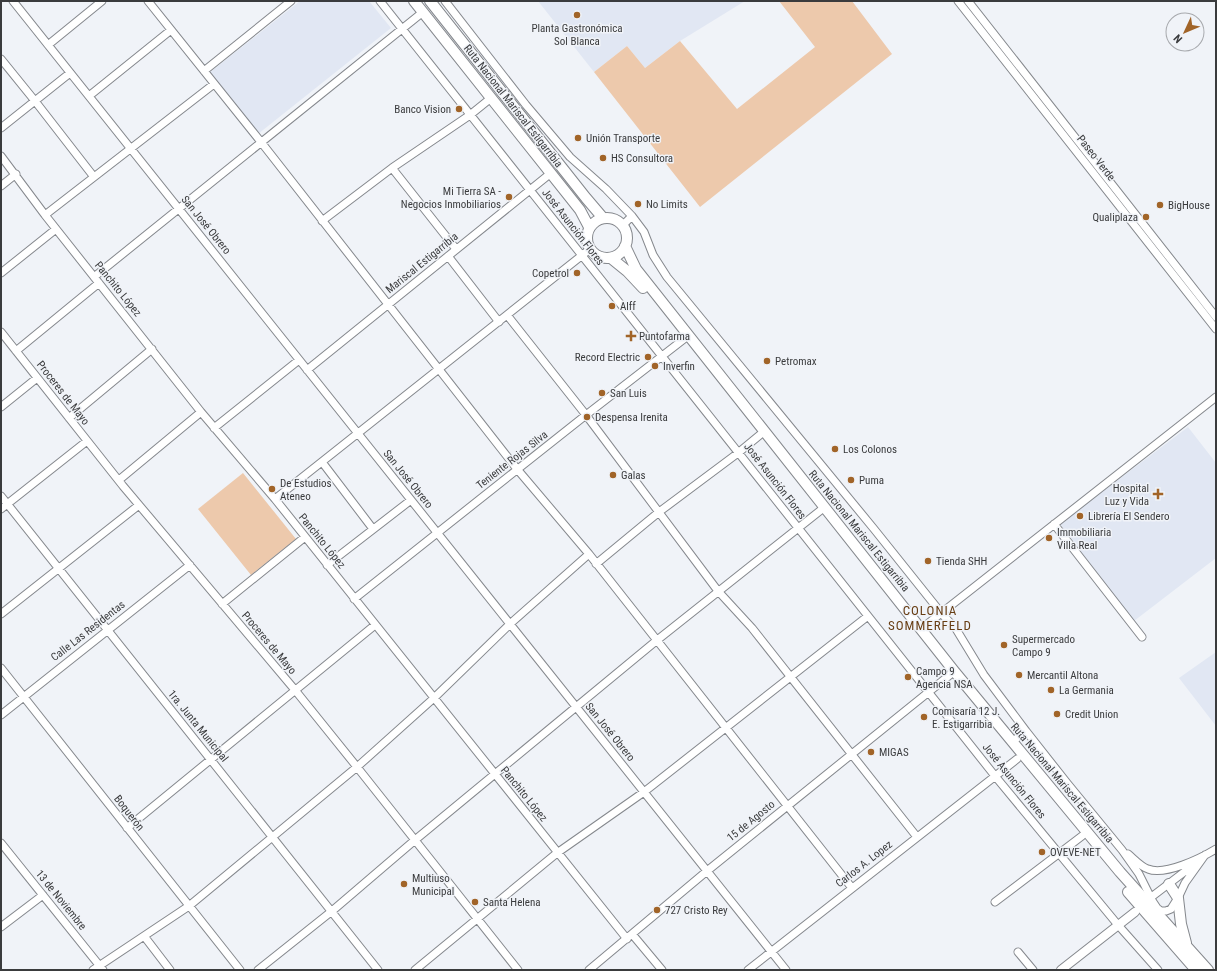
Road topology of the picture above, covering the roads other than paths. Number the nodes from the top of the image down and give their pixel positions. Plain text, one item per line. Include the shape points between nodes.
1 (13, 1) edge
2 (102, 1) edge
3 (148, 1) edge
4 (291, 1) edge
5 (380, 1) edge
6 (414, 1) edge
7 (430, 1) edge
8 (445, 1) edge
9 (964, 2) edge
10 (423, 12) junction
11 (402, 29) junction
12 (171, 30) junction
13 (48, 45) junction
14 (1, 59) edge
15 (204, 71) junction
16 (70, 73) junction
17 (214, 84) junction
18 (89, 96) junction
19 (491, 98) junction
20 (35, 101) junction
21 (470, 115) junction
22 (1, 128) edge
23 (261, 142) junction
24 (130, 148) junction
25 (1, 156) edge
26 (392, 168) junction
27 (550, 173) junction
28 (16, 174) junction
29 (94, 177) junction
30 (1, 186) edge
31 (529, 190) junction
32 (178, 209) junction
33 (45, 215) junction
34 (632, 216) junction
35 (603, 218) junction
36 (322, 221) junction
37 (623, 225) junction
38 (589, 227) junction
39 (56, 229) junction
40 (625, 246) junction
41 (456, 249) junction
42 (586, 253) junction
43 (448, 256) junction
44 (1164, 256) junction
45 (611, 258) junction
46 (1, 273) edge
47 (94, 277) junction
48 (99, 283) junction
49 (388, 304) junction
50 (507, 315) junction
51 (1216, 317) edge
52 (499, 322) junction
53 (1216, 329) edge
54 (1, 332) edge
55 (684, 339) junction
56 (152, 349) junction
57 (16, 351) junction
58 (662, 357) junction
59 (299, 360) junction
60 (439, 369) junction
61 (307, 370) junction
62 (37, 378) junction
63 (1216, 397) edge
64 (1, 407) edge
65 (201, 412) junction
66 (586, 415) junction
67 (69, 418) junction
68 (214, 428) junction
69 (358, 433) junction
70 (761, 434) junction
71 (87, 441) junction
72 (738, 453) junction
73 (322, 462) junction
74 (517, 469) junction
75 (119, 480) junction
76 (1, 496) edge
77 (275, 499) junction
78 (411, 500) junction
79 (7, 504) junction
80 (139, 505) junction
81 (1, 509) edge
82 (821, 510) junction
83 (659, 512) junction
84 (1054, 524) junction
85 (798, 528) junction
86 (373, 529) junction
87 (437, 533) junction
88 (305, 537) junction
89 (589, 554) junction
90 (596, 564) junction
91 (190, 565) junction
92 (327, 565) junction
93 (59, 569) junction
94 (718, 591) junction
95 (354, 599) junction
96 (222, 604) junction
97 (1, 614) edge
98 (942, 614) junction
99 (868, 616) junction
100 (510, 624) junction
101 (375, 625) junction
102 (921, 629) junction
103 (108, 630) junction
104 (1142, 637) dead end
105 (656, 641) junction
106 (1, 668) edge
107 (951, 674) junction
108 (791, 678) junction
109 (295, 690) junction
110 (928, 692) junction
111 (24, 696) junction
112 (434, 698) junction
113 (576, 707) junction
114 (1, 715) edge
115 (726, 729) junction
116 (1026, 731) junction
117 (1012, 742) junction
118 (851, 754) junction
119 (1017, 758) junction
120 (211, 760) junction
121 (357, 767) junction
122 (495, 774) junction
123 (995, 776) junction
124 (1067, 784) junction
125 (644, 792) junction
126 (1056, 795) junction
127 (787, 806) junction
128 (127, 828) junction
129 (918, 836) junction
130 (1082, 836) junction
131 (273, 837) junction
132 (415, 840) junction
133 (1, 843) edge
134 (1216, 849) edge
135 (1122, 850) junction
136 (557, 853) junction
137 (1058, 853) junction
138 (1205, 855) junction
139 (707, 871) junction
140 (1169, 884) junction
141 (852, 888) junction
142 (43, 895) junction
143 (1154, 895) dead end
144 (1178, 898) junction
145 (995, 902) dead end
146 (189, 906) junction
147 (332, 911) junction
148 (1135, 912) dead end
149 (477, 919) junction
150 (1118, 925) junction
151 (1, 927) edge
152 (144, 936) junction
153 (629, 937) junction
154 (1191, 951) junction
155 (771, 952) junction
156 (1018, 952) dead end
157 (101, 967) edge
158 (93, 970) edge
159 (170, 970) edge
160 (240, 970) edge
161 (258, 970) edge
162 (378, 970) edge
163 (415, 970) edge
164 (518, 970) edge
165 (589, 970) edge
166 (662, 970) edge
167 (748, 970) edge
168 (786, 970) edge
169 (1033, 970) edge
170 (1062, 970) edge
171 (1158, 970) edge
172 (1196, 970) edge
173 (1208, 970) edge

1 - 13 street, San José Obrero
2 - 13 street
3 - 12 street
4 - 15 street
5 - 11 street, José Asunción Flores
6 - 10 highway, Ruta Nacional Mariscal Estigarribia
7 - 35 highway, Ruta Nacional Mariscal Estigarribia
8 - 34 street via 570,157
9 - 44 street, Paseo Verde
10 - 11 street
10 - 19 highway, Ruta Nacional Mariscal Estigarribia
11 - 21 street, José Asunción Flores
11 - 23 street
12 - 15 street
12 - 18 street
13 - 16 street, San José Obrero
14 - 20 street
15 - 17 street
16 - 18 street, San José Obrero
16 - 20 street
17 - 23 street
17 - 24 street
18 - 24 street, San José Obrero
19 - 21 street
19 - 27 highway, Ruta Nacional Mariscal Estigarribia
20 - 22 street
20 - 29 street
21 - 26 street
21 - 31 street, José Asunción Flores
23 - 32 street
23 - 36 street
24 - 29 street
24 - 32 street, San José Obrero
25 - 28 street, Panchito López
26 - 36 street
26 - 41 street
27 - 31 street, Mariscal Estigarribia
27 - 38 highway, Ruta Nacional Mariscal Estigarribia via 580,210
28 - 30 street
28 - 33 street, Panchito López
29 - 33 street
31 - 41 street, Mariscal Estigarribia
31 - 42 street, José Asunción Flores
32 - 47 street
32 - 59 street, San José Obrero
33 - 39 street, Panchito López
34 - 37 street
34 - 98 street via 644,232 653,255 667,277
35 - 37 highway via 614,219
35 - 38 highway
36 - 49 street
37 - 40 highway via 627,235
38 - 42 highway
39 - 46 street
39 - 47 street, Panchito López
40 - 45 highway via 620,254
40 - 102 highway, Ruta Nacional Mariscal Estigarribia via 636,269
41 - 43 street, Mariscal Estigarribia
42 - 45 highway
42 - 50 street
42 - 58 street, José Asunción Flores
43 - 49 street, Mariscal Estigarribia
43 - 52 street
44 - 51 street, Paseo Verde
44 - 53 street, Paseo Verde
45 - 55 highway, Ruta Nacional Mariscal Estigarribia via 641,285
47 - 48 street, Panchito López
48 - 56 street, Panchito López
48 - 57 street
49 - 60 street
49 - 61 street, Mariscal Estigarribia
50 - 52 street
50 - 66 street
52 - 60 street
54 - 57 street, Proceres de Mayo
55 - 58 street, Teniente Rojas Silva
55 - 70 highway, Ruta Nacional Mariscal Estigarribia
56 - 65 street, Panchito López
56 - 67 street
57 - 62 street, Proceres de Mayo
58 - 66 street, Teniente Rojas Silva
58 - 72 street, José Asunción Flores
59 - 61 street, San José Obrero
59 - 68 street
60 - 69 street
60 - 74 street
61 - 69 street, San José Obrero
62 - 64 street
62 - 67 street, Proceres de Mayo
63 - 84 street
65 - 68 street, Panchito López
65 - 75 street
66 - 74 street, Teniente Rojas Silva
66 - 83 street
67 - 71 street, Proceres de Mayo
68 - 77 street, Panchito López
69 - 73 street
69 - 78 street, San José Obrero
70 - 72 street
70 - 82 highway, Ruta Nacional Mariscal Estigarribia
71 - 75 street, Proceres de Mayo
71 - 79 street
72 - 83 street
72 - 85 street, José Asunción Flores
73 - 77 street
73 - 86 street
74 - 87 street, Teniente Rojas Silva
74 - 89 street
75 - 80 street, Proceres de Mayo
76 - 79 street, 1ra. Junta Municipal
77 - 88 street, Panchito López
78 - 86 street
78 - 87 street, San José Obrero
79 - 81 street
79 - 93 street, 1ra. Junta Municipal
80 - 91 street, Proceres de Mayo
80 - 93 street
82 - 85 street
82 - 107 highway, Ruta Nacional Mariscal Estigarribia
83 - 90 street
83 - 94 street
84 - 98 street
84 - 104 street
85 - 94 street
85 - 99 street, José Asunción Flores
86 - 92 street
87 - 95 street, Teniente Rojas Silva
87 - 100 street, San José Obrero
88 - 92 street, Panchito López
88 - 96 street
89 - 90 street
89 - 100 street
90 - 105 street
91 - 96 street, Proceres de Mayo
91 - 103 street, Calle Las Residentas
92 - 95 street, Panchito López
93 - 97 street
93 - 103 street, 1ra. Junta Municipal
94 - 105 street
94 - 108 street via 752,628
95 - 101 street, Panchito López
96 - 109 street, Proceres de Mayo
98 - 102 street
98 - 116 street via 956,629 984,675
99 - 108 street
99 - 110 street, José Asunción Flores
100 - 112 street
100 - 113 street, San José Obrero
101 - 109 street
101 - 112 street, Panchito López
102 - 117 highway, Ruta Nacional Mariscal Estigarribia
103 - 111 street, Calle Las Residentas
103 - 120 street, 1ra. Junta Municipal
105 - 113 street
105 - 115 street
106 - 111 street, Boquerón
107 - 110 street, 15 de Agosto
107 - 119 highway, Ruta Nacional Mariscal Estigarribia
108 - 115 street
108 - 118 street
109 - 120 street
109 - 121 street, Proceres de Mayo
110 - 118 street, 15 de Agosto
110 - 123 street, José Asunción Flores
111 - 114 street, Calle Las Residentas
111 - 128 street, Boquerón
112 - 121 street
112 - 122 street, Panchito López
113 - 122 street
113 - 125 street, San José Obrero
115 - 125 street
115 - 127 street
116 - 117 street
116 - 124 street
117 - 126 highway, Ruta Nacional Mariscal Estigarribia
118 - 127 street, 15 de Agosto
118 - 129 street
119 - 123 street, Carlos A. Lopez
119 - 130 highway, Ruta Nacional Mariscal Estigarribia
120 - 128 street
120 - 131 street, 1ra. Junta Municipal
121 - 131 street
121 - 132 street, Proceres de Mayo
122 - 132 street
122 - 136 street, Panchito López
123 - 129 street, Carlos A. Lopez
123 - 137 street, José Asunción Flores
124 - 126 street
124 - 135 street
125 - 136 street
125 - 139 street, San José Obrero
126 - 154 highway, Ruta Nacional Mariscal Estigarribia
127 - 139 street, 15 de Agosto
127 - 141 street
128 - 146 street, Boquerón
129 - 141 street, Carlos A. Lopez
130 - 137 street
130 - 172 highway, Ruta Nacional Mariscal Estigarribia
131 - 146 street
131 - 147 street, 1ra. Junta Municipal
132 - 147 street
132 - 149 street, Proceres de Mayo
133 - 142 street, 13 de Noviembre
134 - 138 street
135 - 138 street via 1147,869 1158,871
135 - 144 street via 1139,874 1157,908 1166,911 1171,909
136 - 149 street
136 - 153 street, Panchito López
137 - 145 street
137 - 150 street, José Asunción Flores
138 - 140 street
138 - 144 street via 1185,883
139 - 153 street, 15 de Agosto
139 - 155 street, San José Obrero
140 - 143 street
140 - 144 highway
141 - 155 street, Carlos A. Lopez
142 - 151 street
142 - 157 street, 13 de Noviembre
144 - 154 highway via 1182,932
146 - 152 street
146 - 160 street, Boquerón
147 - 161 street
147 - 162 street, 1ra. Junta Municipal
148 - 150 main road
149 - 163 street
149 - 164 street, Proceres de Mayo
150 - 170 main road
150 - 171 street, José Asunción Flores
152 - 157 street
152 - 159 street
153 - 165 street, 15 de Agosto
153 - 166 street, Panchito López
154 - 173 highway, Ruta Nacional Mariscal Estigarribia
155 - 167 street, Carlos A. Lopez
155 - 168 street, San José Obrero
156 - 169 street
157 - 158 street

